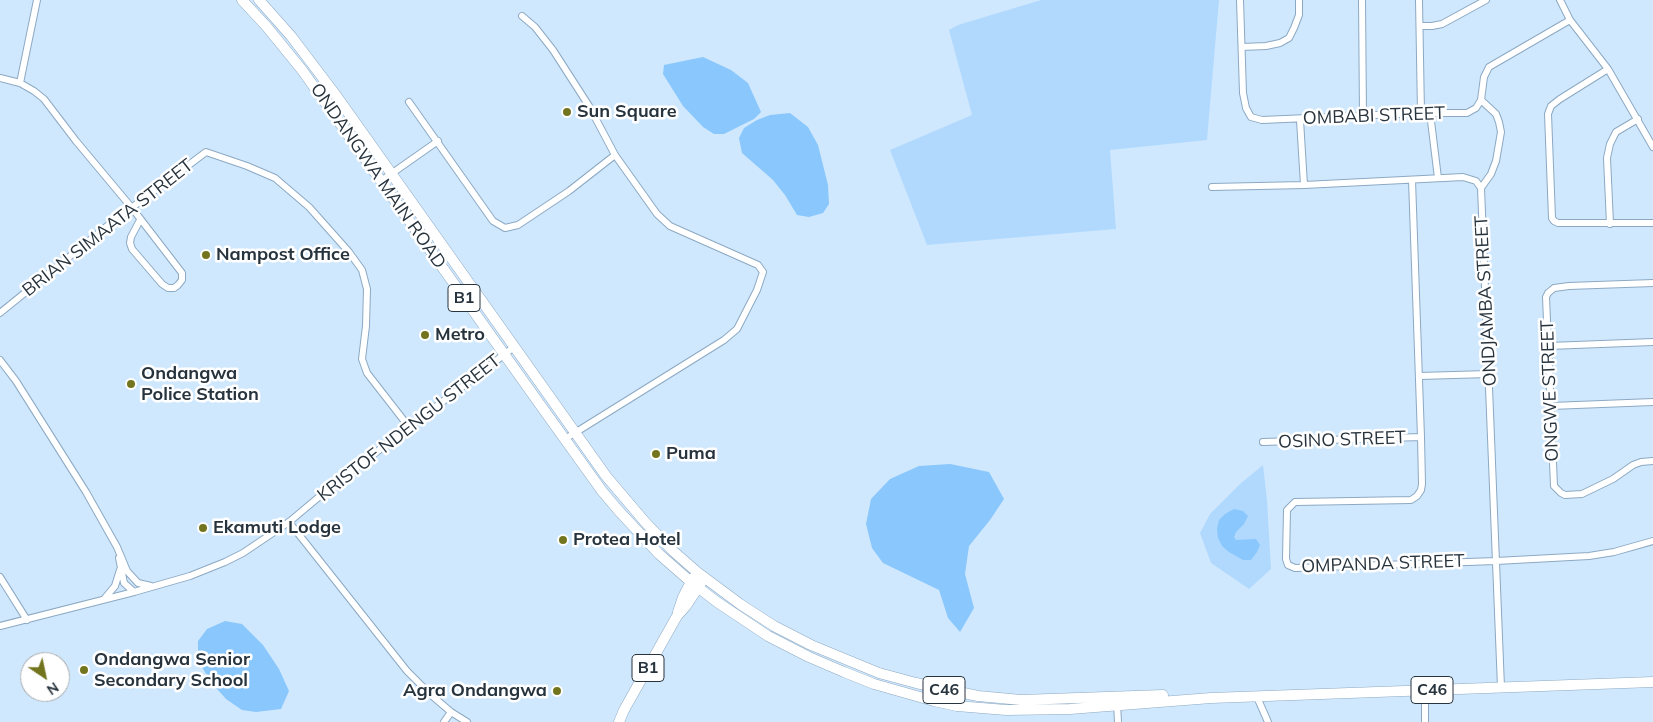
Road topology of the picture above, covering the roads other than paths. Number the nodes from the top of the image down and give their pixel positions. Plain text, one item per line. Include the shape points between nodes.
1 (37, 0) edge
2 (242, 0) edge
3 (259, 0) edge
4 (1240, 0) edge
5 (1299, 0) edge
6 (1362, 0) edge
7 (1419, 0) edge
8 (1486, 0) edge
9 (1560, 0) edge
10 (522, 16) dead end
11 (1570, 20) junction
12 (1420, 26) junction
13 (1242, 47) junction
14 (1608, 69) junction
15 (0, 78) edge
16 (20, 83) junction
17 (1481, 100) junction
18 (409, 102) dead end
19 (1421, 113) junction
20 (1430, 113) junction
21 (1363, 115) junction
22 (1638, 119) junction
23 (1300, 120) junction
24 (438, 141) junction
25 (1653, 147) edge
26 (616, 155) junction
27 (392, 173) junction
28 (1438, 178) junction
29 (1412, 180) junction
30 (381, 181) junction
31 (1304, 185) junction
32 (1212, 187) dead end
33 (1481, 188) junction
34 (132, 208) junction
35 (140, 220) junction
36 (1653, 223) edge
37 (1610, 224) junction
38 (1653, 283) edge
39 (0, 312) edge
40 (1653, 342) edge
41 (1549, 346) junction
42 (514, 347) junction
43 (504, 354) junction
44 (0, 360) edge
45 (1489, 374) junction
46 (1419, 376) junction
47 (1653, 402) edge
48 (1551, 406) junction
49 (409, 427) junction
50 (575, 432) junction
51 (1421, 437) junction
52 (565, 438) junction
53 (1263, 442) dead end
54 (1653, 461) edge
55 (288, 522) junction
56 (1653, 541) edge
57 (117, 547) junction
58 (1496, 561) junction
59 (120, 569) junction
60 (701, 574) junction
61 (0, 577) edge
62 (694, 584) junction
63 (153, 586) junction
64 (134, 592) junction
65 (105, 599) junction
66 (26, 620) junction
67 (0, 626) edge
68 (1653, 682) edge
69 (1501, 688) junction
70 (1425, 690) junction
71 (1257, 697) junction
72 (1117, 701) junction
73 (451, 712) junction
74 (444, 722) edge
75 (467, 722) edge
76 (619, 722) edge
77 (1118, 722) edge
78 (1268, 722) edge
79 (1425, 722) edge

1 - 16 street
2 - 30 main road, ONDANGWA MAIN ROAD / B1 via 284,46
3 - 27 main road, ONDANGWA MAIN ROAD / B1 via 291,36
4 - 13 street, OMBABI STREET
5 - 13 street via 1299,15 1288,38 1273,45
6 - 21 street
7 - 12 street
8 - 12 street via 1442,24
9 - 11 street
10 - 26 street via 553,50
11 - 14 street
11 - 17 street via 1489,67 1484,77
12 - 19 street
13 - 23 street, OMBABI STREET via 1243,93 1251,117
14 - 22 street
14 - 37 street via 1560,99 1551,106 1548,114 1552,218 1558,223
15 - 16 street
16 - 34 street via 44,99
17 - 20 street, OMBABI STREET via 1467,114
17 - 33 street via 1496,114 1501,132 1496,161
18 - 24 street
19 - 20 street, OMBABI STREET
19 - 21 street, OMBABI STREET
20 - 28 street
21 - 23 street, OMBABI STREET
22 - 25 street
22 - 37 street via 1616,132 1610,144 1607,158
23 - 31 street
24 - 26 street via 493,221 505,228 518,226
24 - 27 street
26 - 50 street via 657,214 670,226 758,265 763,272 737,329
27 - 30 street
27 - 42 main road, ONDANGWA MAIN ROAD / B1
28 - 29 street
28 - 33 street via 1463,177 1476,182
29 - 31 street
29 - 46 street, OMPANDA STREET
30 - 43 main road, ONDANGWA MAIN ROAD / B1
31 - 32 street
33 - 45 street, ONDJAMBA STREET
34 - 35 street
34 - 39 street, BRIAN SIMAATA STREET
34 - 49 street, BRIAN SIMAATA STREET via 206,152 275,178 309,207 362,270 367,289 362,359 367,373
35 - 35 street via 182,274 182,280 174,288 162,284 132,249 131,237
36 - 37 street
38 - 41 street, ONGWE STREET via 1554,288 1546,297
40 - 41 street
41 - 48 street, ONGWE STREET
42 - 43 street, KRISTOF NDENGU STREET
42 - 50 main road, ONDANGWA MAIN ROAD / B1
43 - 49 street, KRISTOF NDENGU STREET
43 - 52 main road, ONDANGWA MAIN ROAD / B1
44 - 57 street via 86,492
45 - 46 street
45 - 58 street, ONDJAMBA STREET
46 - 51 street, OMPANDA STREET
47 - 48 street
48 - 54 street, ONGWE STREET via 1554,486 1561,493 1582,494 1633,465
49 - 55 street, KRISTOF NDENGU STREET
50 - 52 street
50 - 60 main road, ONDANGWA MAIN ROAD / B1 via 626,502 673,551
51 - 53 street, OSINO STREET
51 - 58 street, OMPANDA STREET via 1422,484 1417,496 1411,500 1295,502 1290,506 1287,510 1288,565 1294,568
52 - 62 main road, ONDANGWA MAIN ROAD / B1 via 618,510
55 - 63 street, KRISTOF NDENGU STREET via 225,562
55 - 73 street via 408,671
56 - 58 street, OMPANDA STREET via 1601,555
57 - 59 street
57 - 63 street via 130,575 138,583
58 - 69 street, ONDJAMBA STREET
59 - 64 street via 124,583
59 - 65 street via 115,586
60 - 62 main road, B1
60 - 72 main road, C46 via 774,626 879,673 978,696
61 - 66 street
62 - 72 main road, C46 via 739,618 809,657 874,684 934,702 1006,710 1070,709
62 - 76 main road, B1 via 683,597 678,616
63 - 64 street, KRISTOF NDENGU STREET
64 - 65 street, KRISTOF NDENGU STREET
65 - 66 street, KRISTOF NDENGU STREET
66 - 67 street, KRISTOF NDENGU STREET
68 - 69 main road, C46
69 - 70 main road, C46
70 - 71 main road, C46
70 - 79 street
71 - 72 main road, C46
71 - 78 street
72 - 77 street
73 - 74 street
73 - 75 street

